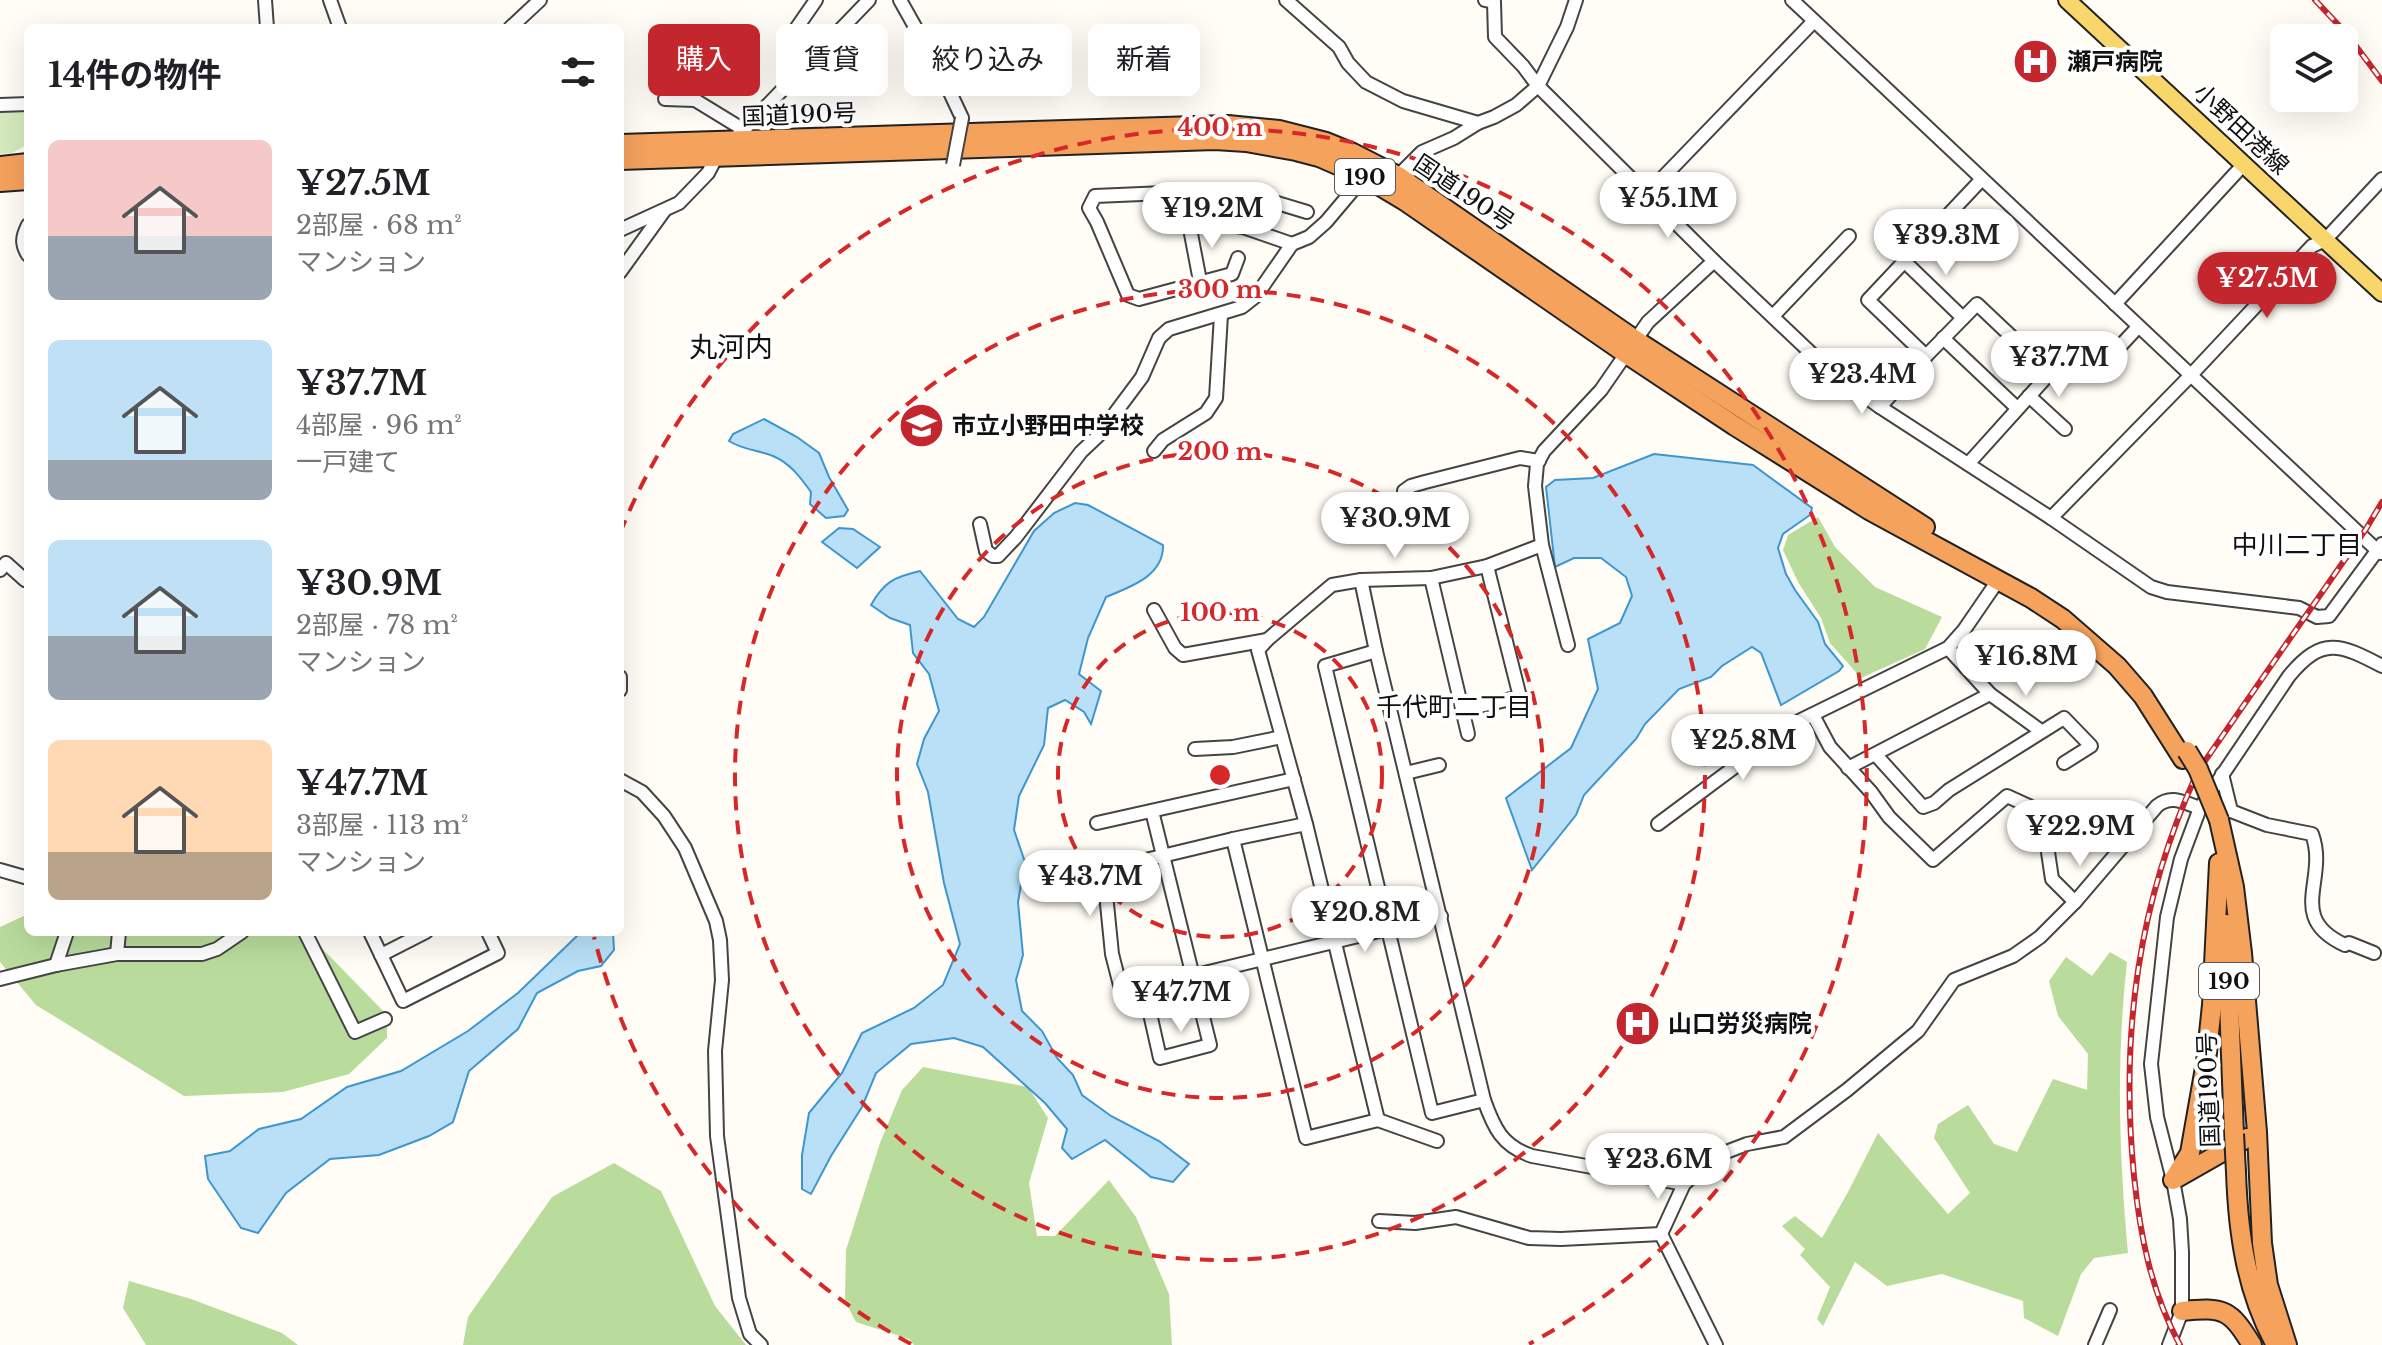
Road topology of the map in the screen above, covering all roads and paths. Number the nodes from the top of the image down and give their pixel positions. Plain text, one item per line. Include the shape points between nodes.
1 (265, 0) edge
2 (330, 0) edge
3 (540, 0) edge
4 (816, 0) edge
5 (869, 0) edge
6 (900, 0) edge
7 (1286, 0) edge
8 (1485, 0) edge
9 (1576, 0) edge
10 (1792, 0) edge
11 (2067, 0) edge
12 (1814, 21) junction
13 (267, 24) edge
14 (339, 24) edge
15 (514, 24) edge
16 (799, 24) edge
17 (1538, 86) junction
18 (665, 99) dead end
19 (24, 104) edge
20 (0, 105) edge
21 (1478, 123) junction
22 (738, 136) junction
23 (624, 144) edge
24 (716, 156) junction
25 (624, 160) edge
26 (24, 163) edge
27 (2244, 164) junction
28 (953, 165) dead end
29 (0, 166) edge
30 (1370, 170) junction
31 (1398, 176) junction
32 (1982, 179) junction
33 (2382, 179) edge
34 (24, 180) edge
35 (0, 182) edge
36 (1183, 192) junction
37 (1647, 194) junction
38 (664, 211) junction
39 (1307, 212) dead end
40 (1188, 226) junction
41 (624, 228) edge
42 (1849, 236) dead end
43 (2325, 240) junction
44 (1292, 244) junction
45 (1238, 258) dead end
46 (1714, 261) junction
47 (1905, 262) junction
48 (624, 266) edge
49 (1200, 281) junction
50 (2382, 293) edge
51 (2115, 304) junction
52 (1221, 315) junction
53 (1773, 316) junction
54 (1963, 318) junction
55 (2138, 327) junction
56 (1943, 338) junction
57 (1629, 346) junction
58 (1926, 356) junction
59 (2094, 374) dead end
60 (2190, 376) junction
61 (2029, 396) junction
62 (1880, 407) junction
63 (2017, 408) junction
64 (2065, 429) dead end
65 (1154, 451) dead end
66 (1539, 461) junction
67 (1968, 464) junction
68 (1447, 516) dead end
69 (2051, 518) junction
70 (980, 524) dead end
71 (1542, 545) junction
72 (2380, 550) edge
73 (1487, 566) junction
74 (0, 570) edge
75 (1431, 578) junction
76 (24, 579) edge
77 (1999, 579) junction
78 (1361, 580) junction
79 (1154, 610) dead end
80 (1267, 640) junction
81 (1568, 645) dead end
82 (1948, 648) junction
83 (1376, 651) junction
84 (2382, 666) edge
85 (1990, 694) junction
86 (1462, 710) junction
87 (1813, 715) junction
88 (2041, 731) junction
89 (1468, 734) dead end
90 (1282, 737) junction
91 (1195, 749) dead end
92 (1876, 755) junction
93 (2064, 763) dead end
94 (1439, 765) dead end
95 (1848, 768) junction
96 (1406, 773) junction
97 (2222, 774) junction
98 (1294, 779) junction
99 (624, 782) edge
100 (2200, 808) junction
101 (1152, 811) junction
102 (1097, 823) dead end
103 (1306, 824) junction
104 (1658, 824) dead end
105 (2215, 825) junction
106 (1233, 839) junction
107 (1163, 856) junction
108 (2219, 863) junction
109 (0, 870) edge
110 (24, 877) edge
111 (2075, 902) junction
112 (1441, 916) junction
113 (1387, 930) junction
114 (66, 936) edge
115 (119, 936) edge
116 (236, 936) edge
117 (307, 936) edge
118 (372, 936) edge
119 (418, 936) edge
120 (490, 936) edge
121 (1334, 942) junction
122 (2374, 953) dead end
123 (117, 954) junction
124 (381, 955) junction
125 (1264, 960) junction
126 (56, 965) junction
127 (1195, 976) junction
128 (0, 979) edge
129 (1144, 987) junction
130 (385, 1019) dead end
131 (1484, 1100) junction
132 (1378, 1120) junction
133 (2257, 1132) junction
134 (1437, 1141) dead end
135 (2173, 1180) junction
136 (1684, 1184) junction
137 (1379, 1221) dead end
138 (1661, 1234) junction
139 (2110, 1310) dead end
140 (2182, 1311) junction
141 (761, 1345) edge
142 (1716, 1345) edge
143 (2095, 1345) edge
144 (2169, 1345) edge
145 (2252, 1345) edge
146 (2276, 1345) edge
147 (2287, 1345) edge

1 - 13 street
2 - 14 street
3 - 15 street
4 - 16 street
5 - 22 street
6 - 28 street, bridge via 962,118
7 - 21 street via 1339,47 1366,82 1403,101
8 - 17 street via 1494,2 1495,37
9 - 17 street
10 - 12 street
11 - 27 main road, 小野田港線
12 - 32 street
12 - 37 street
17 - 21 street via 1516,105
17 - 37 street
18 - 22 street via 695,100
19 - 20 street
21 - 31 street via 1422,152
22 - 23 highway, 国道190号 / 190
22 - 24 street
22 - 30 highway, 国道190号 / 190 via 1228,125 1279,130 1340,147
24 - 25 highway, 国道190号 / 190
24 - 30 highway, 国道190号 / 190 via 1215,140 1296,151
24 - 38 street via 708,173
26 - 29 highway
27 - 43 main road, 小野田港線
27 - 51 street
30 - 31 highway, 国道190号 / 190
30 - 44 street via 1326,222
30 - 57 highway, 国道190号 / 190 via 1405,201
31 - 57 highway, 国道190号 / 190
32 - 47 street
32 - 51 street
33 - 43 street
34 - 35 highway
36 - 39 street via 1234,190
36 - 40 street
36 - 49 street via 1095,196 1089,208 1128,295 1139,299
37 - 46 street
38 - 41 street
38 - 48 street
40 - 44 street via 1243,227
40 - 49 street
42 - 53 street
43 - 50 main road, 小野田港線
43 - 60 street via 2312,246
44 - 52 street via 1256,296
45 - 49 street via 1232,274
46 - 53 street
46 - 57 street via 1658,311
47 - 54 street
47 - 58 street via 1868,300
51 - 55 street
52 - 65 street via 1216,398 1206,413
52 - 70 street via 1169,329 1159,338 1142,377 998,556 986,551
53 - 62 street via 1831,372
54 - 56 street
54 - 61 street via 1977,304 2050,373
55 - 59 street
55 - 60 street
56 - 58 street
56 - 63 street
57 - 66 street via 1601,390
57 - 77 highway, 国道190号 / 190 via 1735,426 1869,510
58 - 62 street
60 - 69 street
60 - 72 street
61 - 63 street
61 - 64 street
62 - 67 street
63 - 67 street
66 - 68 street via 1520,458 1404,491 1415,511
66 - 71 street via 1535,486
67 - 69 street
69 - 72 street via 2151,587 2299,608 2317,617 2329,616
71 - 73 street
71 - 81 street
73 - 75 street
73 - 86 street via 1520,697
74 - 76 street via 6,563
75 - 78 street
75 - 86 street
77 - 82 street
77 - 105 highway, 国道190号 / 190 via 2063,619 2117,666 2185,755
78 - 80 street via 1332,585
78 - 83 street
79 - 80 street via 1183,655
80 - 90 street via 1258,650
82 - 85 street
82 - 87 street
83 - 96 street
83 - 113 street via 1325,666
84 - 97 street via 2341,648 2313,651 2289,676
85 - 88 street
85 - 92 street
86 - 89 street
87 - 95 street
87 - 104 street via 1791,725
88 - 92 street via 1923,807
88 - 93 street via 2064,718 2091,746
90 - 91 street
90 - 98 street
92 - 95 street
94 - 96 street
95 - 111 street via 1933,860 2007,796 2042,812 2052,879
96 - 112 street
97 - 100 street
97 - 122 street via 2231,811 2312,834 2317,848 2313,920 2328,937
98 - 101 street
98 - 103 street
99 - 141 street via 642,792 664,816 685,848 716,921 722,980 715,1051 717,1136 739,1298 750,1334
100 - 111 street via 2172,798 2157,806
100 - 135 street via 2167,917 2151,1064
101 - 102 street
101 - 107 street
103 - 106 street
103 - 121 street
105 - 108 highway, 国道190号 / 190
105 - 133 highway via 2234,887
106 - 107 street
106 - 125 street
107 - 127 street
107 - 129 street via 1104,874 1112,954 1122,993
108 - 135 highway via 2206,1062 2190,1153
108 - 146 highway, 国道190号 / 190, bridge via 2226,906 2240,1238 2263,1323
109 - 110 street
111 - 136 street via 2025,948 1954,980 1918,1031 1784,1137 1726,1152
112 - 113 street
112 - 131 street
113 - 121 street
113 - 131 street via 1432,1113
114 - 126 street
115 - 123 street
116 - 123 street via 202,954
117 - 130 street via 355,1032
118 - 124 street
119 - 124 street
120 - 124 street via 498,953 403,1001
121 - 125 street
121 - 132 street
123 - 126 street
125 - 127 street
125 - 132 street via 1306,1138
126 - 128 street
127 - 129 street
127 - 129 street via 1210,1045 1160,1058
131 - 136 street via 1501,1137 1521,1152
132 - 134 street
133 - 135 highway
133 - 147 highway via 2262,1243 2268,1285
135 - 140 street via 2180,1219
136 - 138 street
137 - 138 street via 1456,1217 1529,1238
138 - 142 street
139 - 143 street
140 - 144 street
140 - 145 highway via 2221,1310 2233,1317

